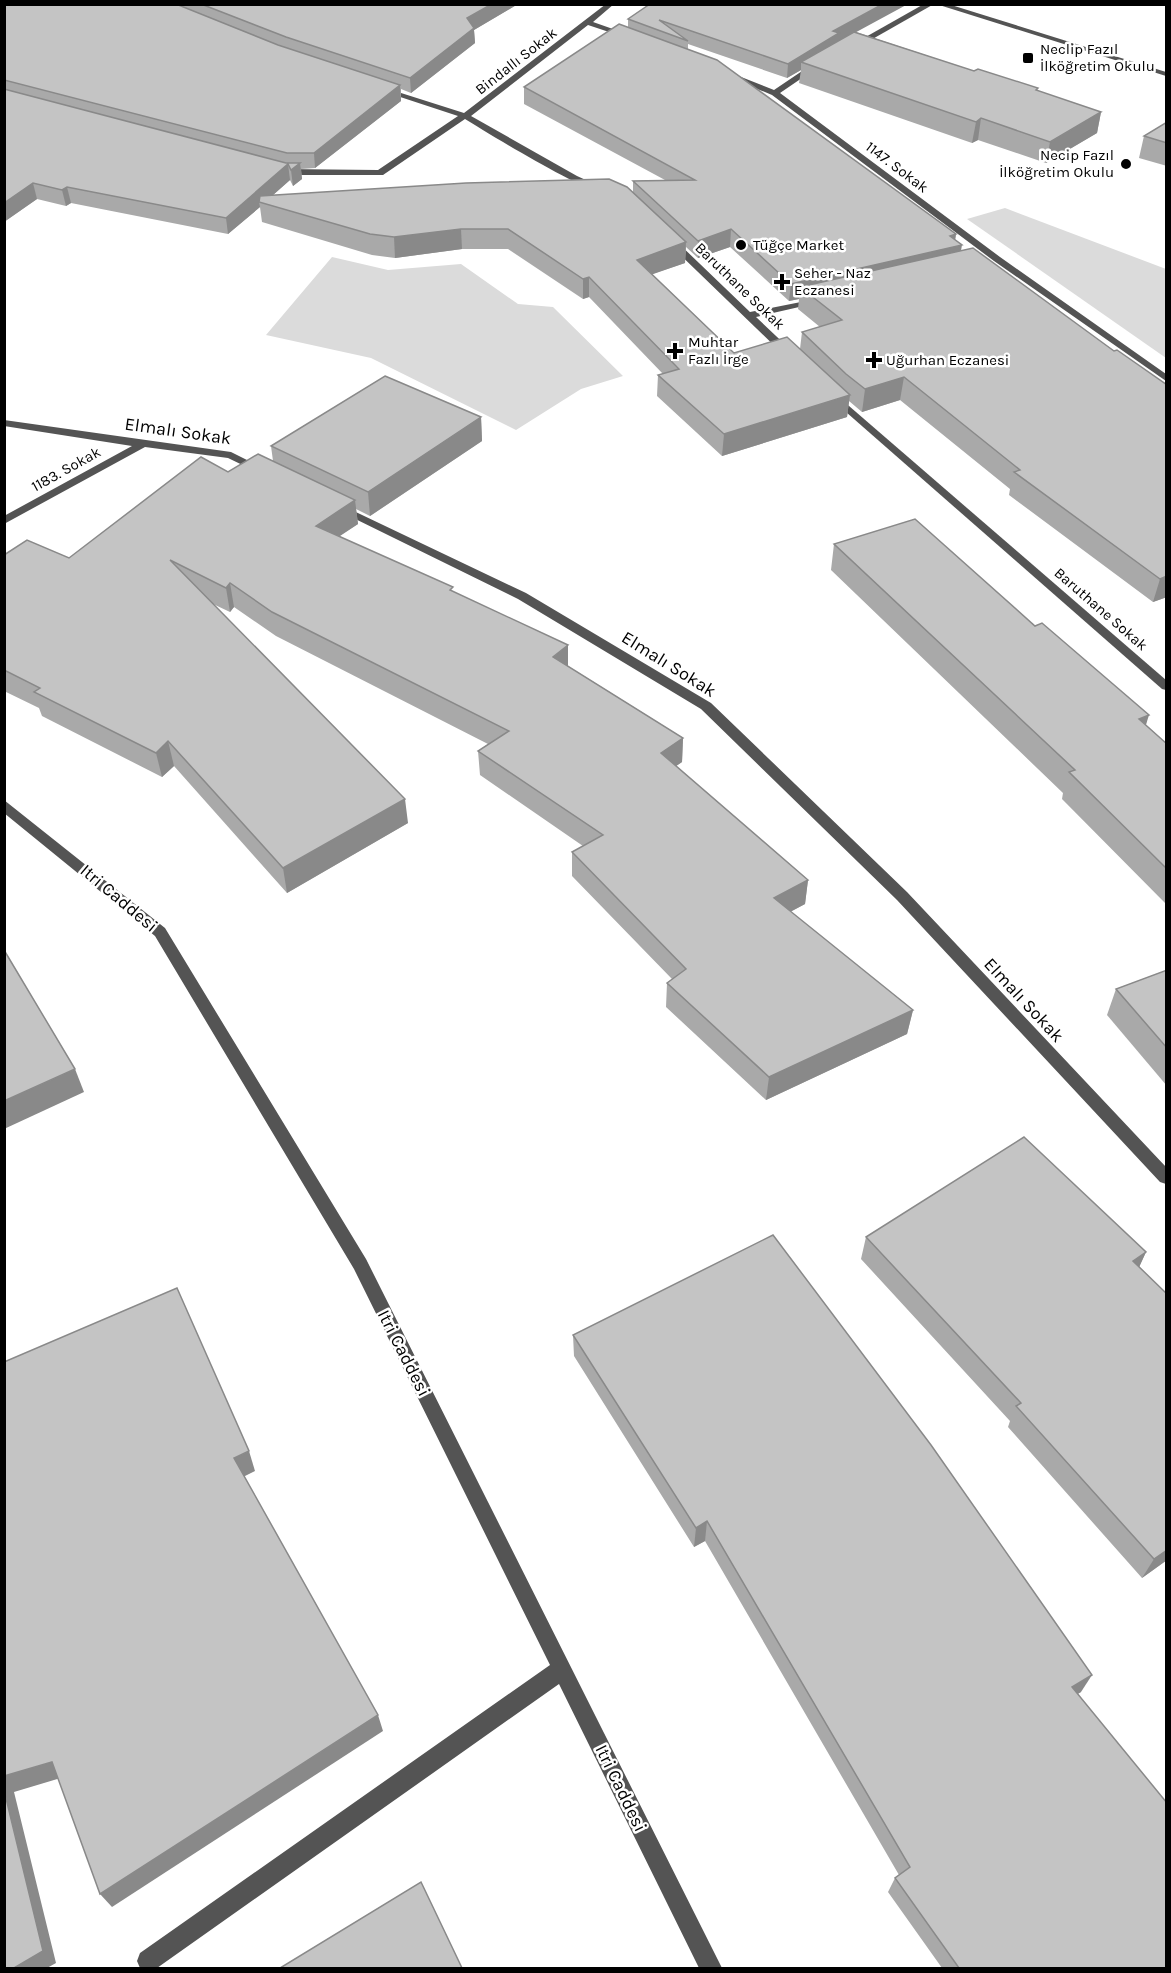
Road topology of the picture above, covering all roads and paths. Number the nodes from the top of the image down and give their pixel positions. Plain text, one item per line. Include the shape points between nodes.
1 (610, 4) edge
2 (931, 4) edge
3 (939, 4) edge
4 (587, 22) junction
5 (632, 39) edge
6 (848, 49) edge
7 (827, 60) edge
8 (720, 72) edge
9 (1167, 74) edge
10 (375, 86) edge
11 (775, 93) junction
12 (465, 116) junction
13 (278, 171) edge
14 (602, 191) edge
15 (665, 235) edge
16 (997, 260) junction
17 (986, 262) edge
18 (828, 298) edge
19 (748, 315) junction
20 (798, 362) edge
21 (1167, 378) edge
22 (822, 384) edge
23 (4, 423) edge
24 (143, 444) junction
25 (274, 476) edge
26 (328, 502) edge
27 (4, 521) edge
28 (1167, 686) edge
29 (4, 805) edge
30 (1167, 1177) edge
31 (562, 1669) junction
32 (148, 1960) dead end
33 (711, 1968) edge

1 - 4 street, Bindallı Sokak
2 - 6 street
3 - 9 street
4 - 5 street
4 - 12 street, Bindallı Sokak
7 - 11 street
8 - 11 street, 1147. Sokak
10 - 12 street
11 - 16 street, 1147. Sokak
12 - 13 street, Bindallı Sokak via 380,173
12 - 14 street
15 - 19 street, Baruthane Sokak
16 - 17 street
16 - 21 street, 1147. Sokak
18 - 19 street
19 - 20 street, Baruthane Sokak
22 - 28 street, Baruthane Sokak
23 - 24 street, Elmalı Sokak
24 - 25 street, Elmalı Sokak via 231,455
24 - 27 street, 1183. Sokak
26 - 30 street, Elmalı Sokak via 522,596 706,706 902,896
29 - 31 street, Itri Caddesi via 160,932 360,1264
31 - 32 street
31 - 33 street, Itri Caddesi

